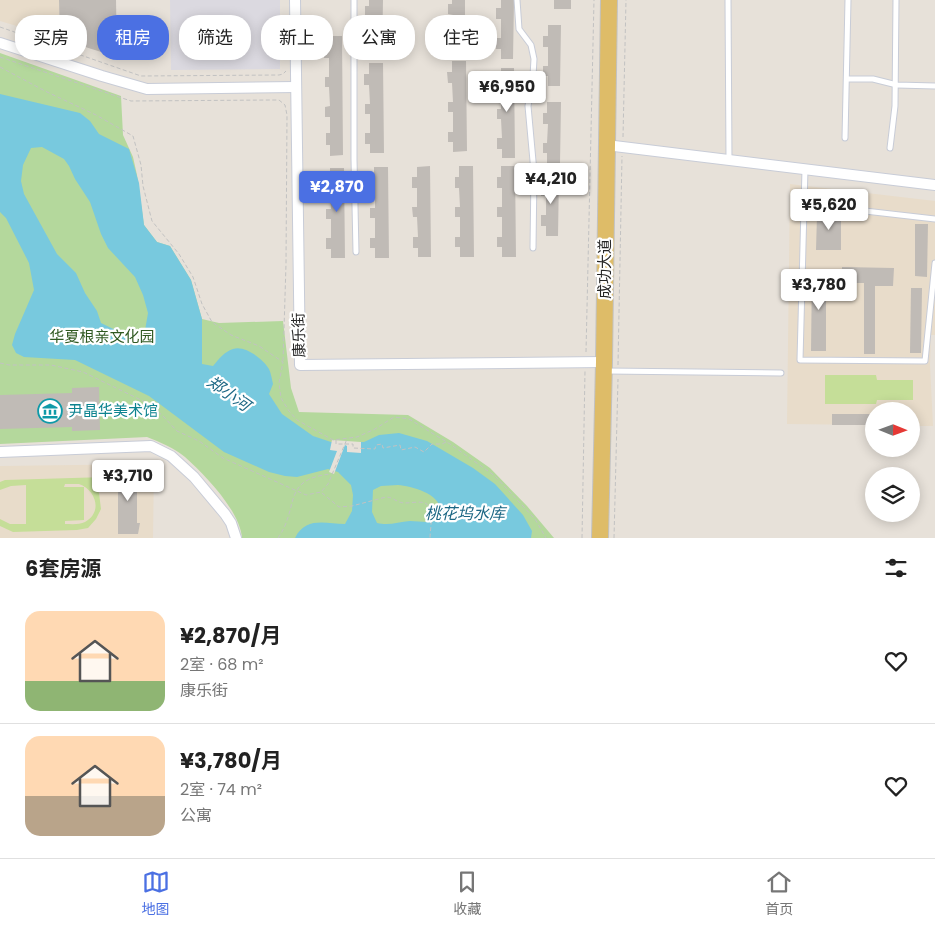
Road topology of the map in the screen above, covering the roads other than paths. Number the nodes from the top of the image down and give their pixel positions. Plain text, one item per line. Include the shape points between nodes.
1 (295, 0) edge
2 (354, 0) edge
3 (517, 0) edge
4 (609, 0) edge
5 (728, 0) edge
6 (848, 0) edge
7 (896, 0) edge
8 (0, 43) edge
9 (846, 79) junction
10 (894, 85) junction
11 (935, 86) edge
12 (296, 87) junction
13 (845, 138) dead end
14 (606, 145) junction
15 (890, 148) dead end
16 (728, 159) junction
17 (805, 169) junction
18 (935, 185) edge
19 (804, 204) junction
20 (935, 218) edge
21 (533, 248) dead end
22 (356, 252) dead end
23 (935, 263) edge
24 (609, 368) junction
25 (781, 373) dead end
26 (0, 452) edge
27 (236, 538) edge
28 (600, 538) edge

1 - 12 street, 康乐街
2 - 22 lane
3 - 21 lane via 519,29 531,45 534,59 528,106 534,179
4 - 14 main road, 成功大道
5 - 16 lane
6 - 9 lane
7 - 10 lane
8 - 12 street via 147,89
9 - 10 lane via 873,79
9 - 13 lane
10 - 11 lane
10 - 15 lane
12 - 24 street, 康乐街 via 300,365 586,362
14 - 16 street
14 - 24 main road, 成功大道
16 - 17 street
17 - 18 street
17 - 19 lane
19 - 20 lane
19 - 23 lane via 800,360 925,361
24 - 25 lane
24 - 28 main road, 成功大道
26 - 27 street via 151,446 171,456 194,477 225,514

